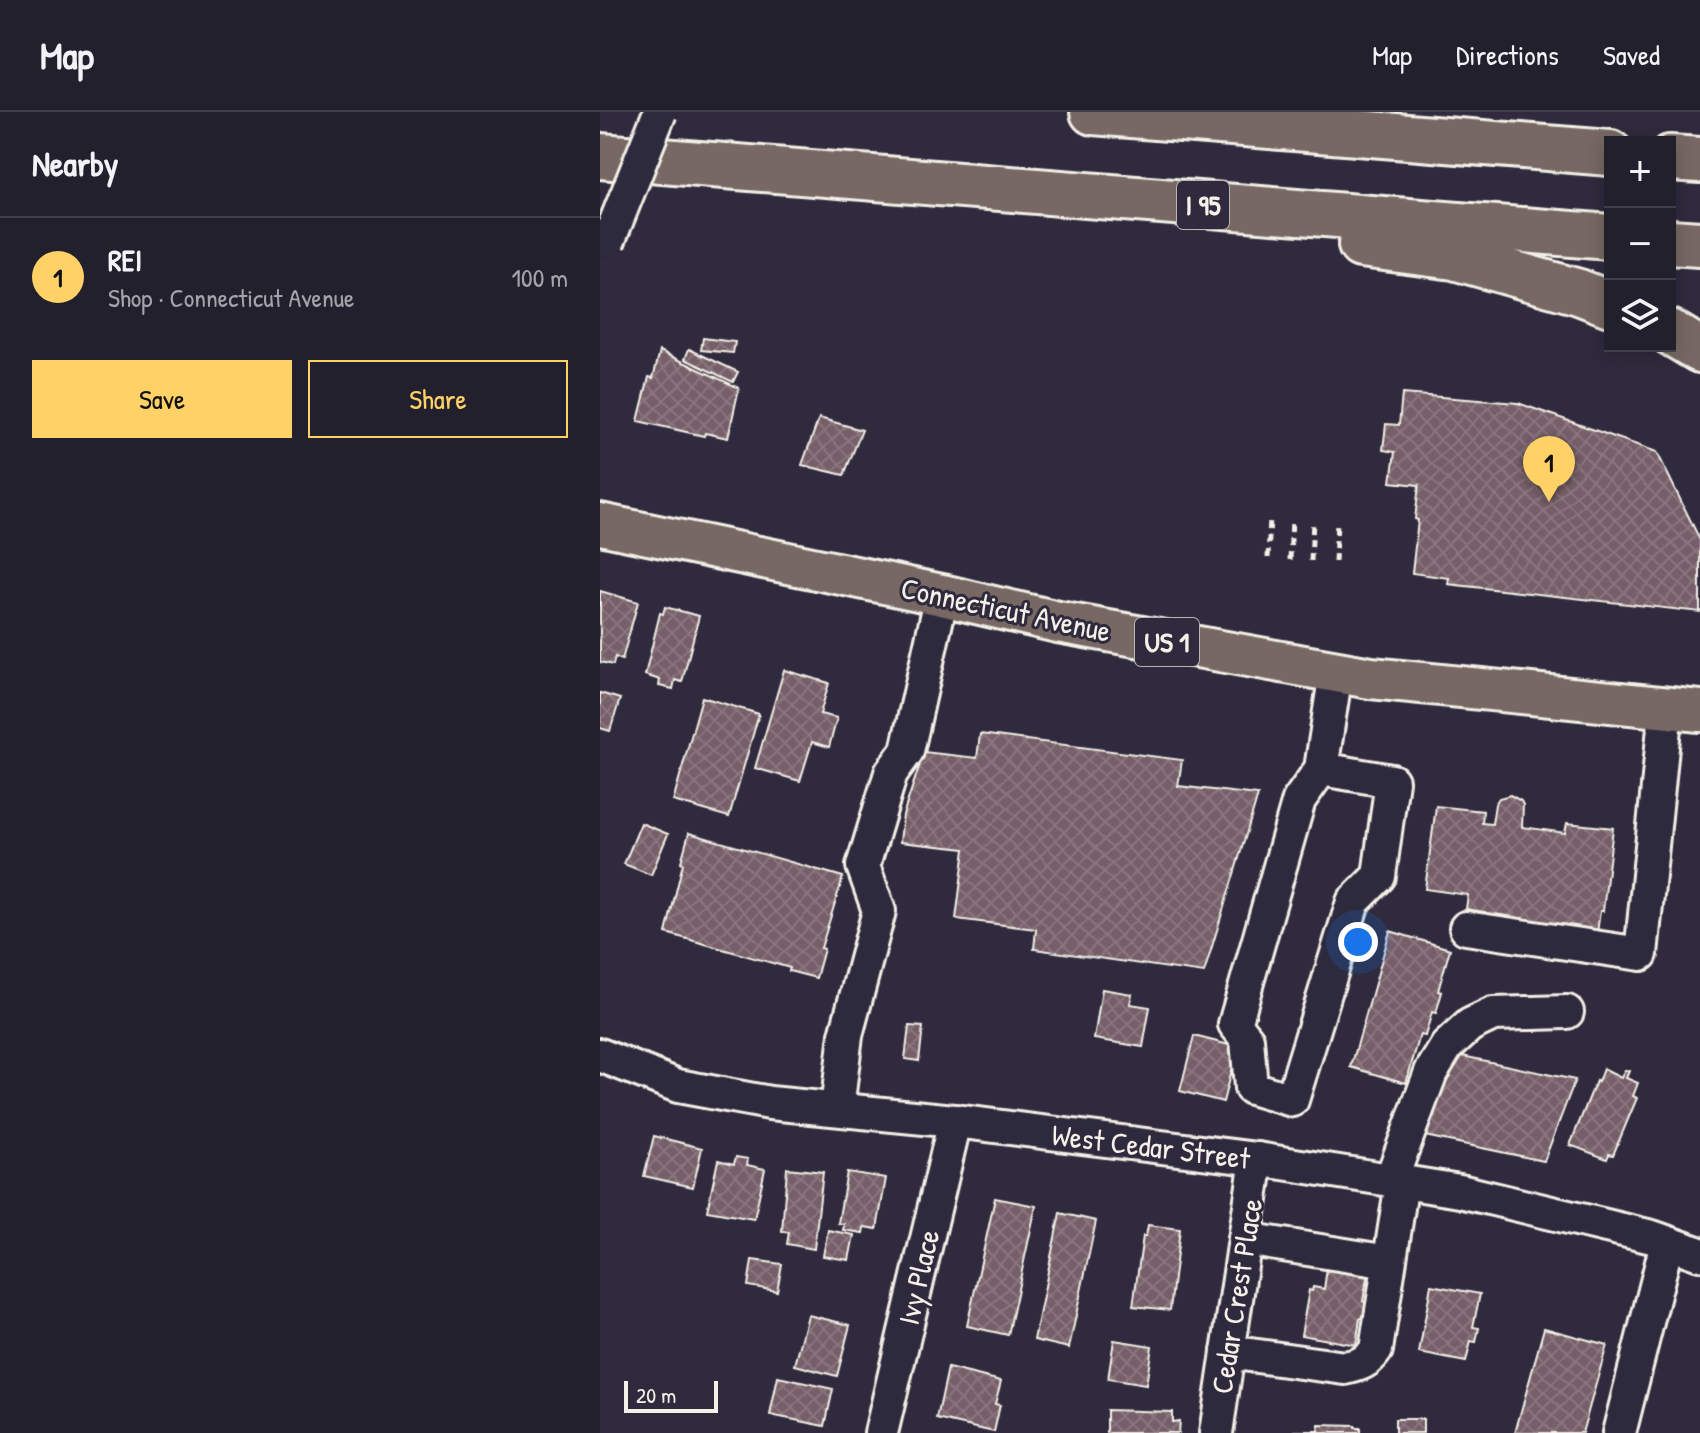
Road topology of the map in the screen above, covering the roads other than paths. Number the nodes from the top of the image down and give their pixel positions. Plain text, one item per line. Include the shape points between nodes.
1 (660, 112) edge
2 (1093, 112) edge
3 (1676, 149) edge
4 (1604, 150) edge
5 (1700, 150) edge
6 (600, 156) edge
7 (1676, 158) edge
8 (1700, 160) edge
9 (796, 172) junction
10 (1604, 237) edge
11 (1676, 242) edge
12 (1700, 244) edge
13 (604, 252) edge
14 (1604, 302) edge
15 (1676, 336) edge
16 (1700, 350) edge
17 (600, 524) edge
18 (942, 595) junction
19 (1336, 672) junction
20 (1683, 710) edge
21 (1321, 769) junction
22 (1466, 928) dead end
23 (1567, 1012) dead end
24 (600, 1055) edge
25 (837, 1109) junction
26 (955, 1121) junction
27 (1257, 1159) junction
28 (1396, 1181) junction
29 (1245, 1239) junction
30 (1667, 1243) junction
31 (1700, 1254) edge
32 (1389, 1262) junction
33 (1228, 1352) junction
34 (881, 1433) edge
35 (1216, 1433) edge
36 (1619, 1433) edge

1 - 13 street, bridge
2 - 4 highway
3 - 5 highway
6 - 9 highway, I 95
7 - 8 highway
9 - 10 highway, I 95
9 - 14 highway via 1454,257
11 - 12 highway
15 - 16 highway
17 - 18 main road, Connecticut Avenue / US 1
18 - 19 main road, Connecticut Avenue / US 1 via 1058,622
18 - 25 street via 907,751 891,773 863,866 879,911 846,1035
19 - 20 main road, Connecticut Avenue / US 1
19 - 21 street
20 - 22 street via 1641,954
21 - 21 street via 1299,800 1235,1024 1247,1039 1251,1088 1292,1100 1353,902 1379,876 1392,781
23 - 28 street via 1493,1014 1470,1025 1447,1046 1431,1072
24 - 25 street, West Cedar Street via 678,1086
25 - 26 street, West Cedar Street
26 - 27 street, West Cedar Street
26 - 34 street, Ivy Place
27 - 28 street, West Cedar Street
27 - 29 street, Cedar Crest Place
28 - 30 street, West Cedar Street via 1460,1191
28 - 32 street
29 - 32 street
29 - 33 street, Cedar Crest Place
30 - 31 street, West Cedar Street
30 - 36 street
32 - 33 street via 1371,1358 1345,1368
33 - 35 street, Cedar Crest Place

